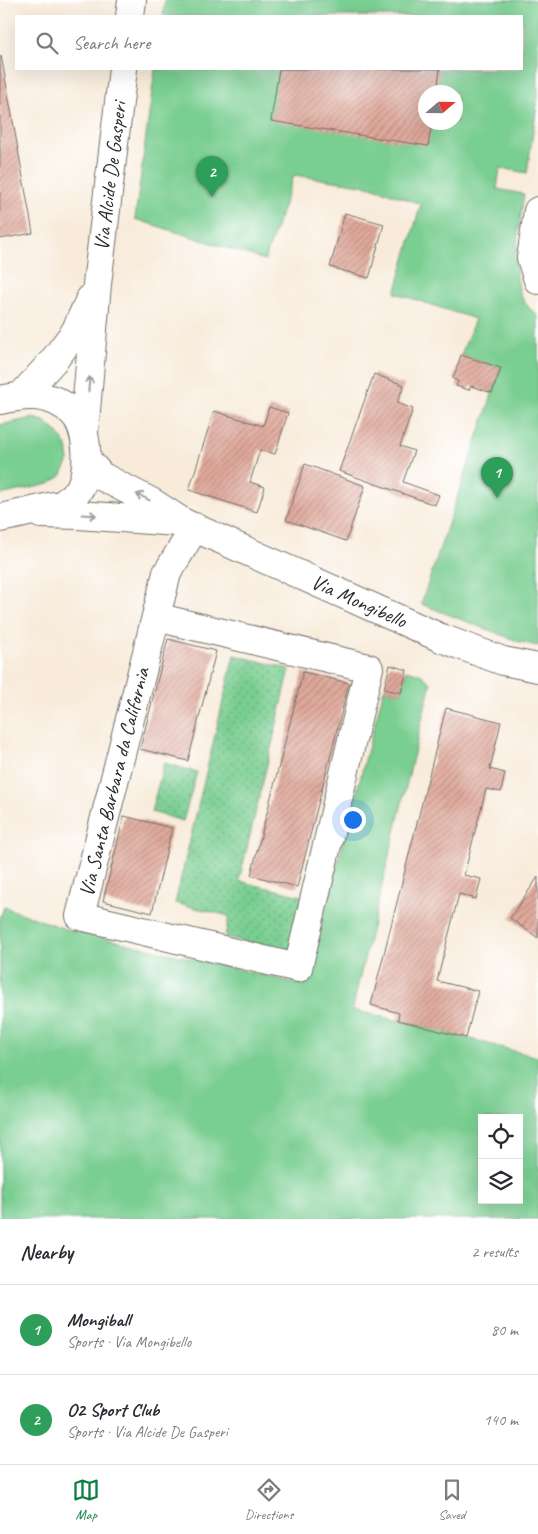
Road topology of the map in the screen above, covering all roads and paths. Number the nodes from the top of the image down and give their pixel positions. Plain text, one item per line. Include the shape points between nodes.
1 (132, 0) edge
2 (130, 15) edge
3 (123, 70) edge
4 (538, 211) edge
5 (538, 280) edge
6 (97, 284) junction
7 (11, 397) edge
8 (84, 433) junction
9 (87, 460) junction
10 (11, 516) edge
11 (190, 525) junction
12 (156, 616) junction
13 (538, 668) edge

1 - 2 street
3 - 6 street, Via Alcide De Gasperi
4 - 5 street via 531,258
6 - 7 street via 74,332 54,360
8 -> 6 street, Via Alcide De Gasperi
7 - 8 street via 42,396 60,404 74,413
8 - 9 street
9 - 10 street via 78,492 63,504
11 -> 9 street via 101,476
10 -> 11 street via 88,515
11 - 12 street, Via Santa Barbara da California via 167,573
11 - 13 street, Via Mongibello via 441,638 503,661
12 - 12 street, Via Santa Barbara da California via 80,916 298,968 369,668

